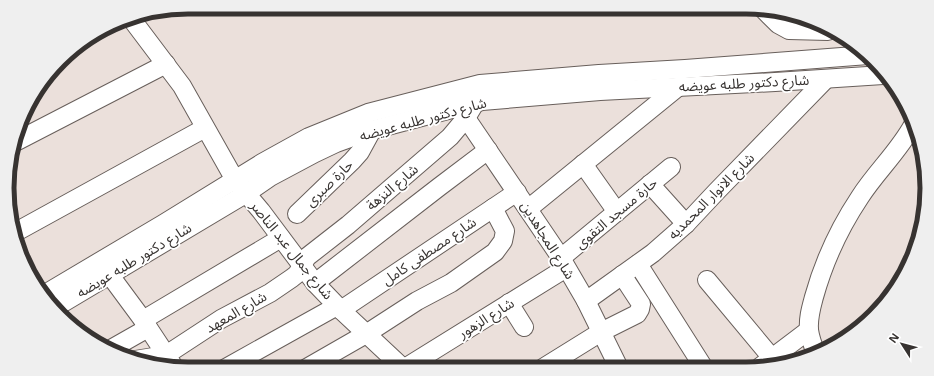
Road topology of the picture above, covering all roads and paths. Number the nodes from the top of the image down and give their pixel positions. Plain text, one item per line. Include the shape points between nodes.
1 (769, 15) edge
2 (134, 22) edge
3 (821, 31) edge
4 (859, 56) edge
5 (166, 64) junction
6 (879, 75) edge
7 (826, 79) junction
8 (678, 87) junction
9 (470, 111) junction
10 (205, 128) junction
11 (910, 129) edge
12 (372, 130) junction
13 (21, 139) edge
14 (488, 150) junction
15 (583, 164) junction
16 (671, 167) dead end
17 (266, 170) junction
18 (650, 184) junction
19 (241, 187) junction
20 (517, 192) junction
21 (493, 208) junction
22 (528, 209) junction
23 (617, 212) junction
24 (297, 214) dead end
25 (686, 224) junction
26 (19, 231) edge
27 (281, 238) junction
28 (564, 263) junction
29 (638, 264) junction
30 (301, 265) junction
31 (110, 274) junction
32 (622, 276) junction
33 (707, 280) dead end
34 (315, 283) junction
35 (49, 292) edge
36 (586, 301) junction
37 (509, 303) junction
38 (59, 305) edge
39 (339, 308) junction
40 (146, 324) junction
41 (524, 327) dead end
42 (809, 330) junction
43 (602, 332) junction
44 (366, 334) junction
45 (115, 346) edge
46 (814, 348) edge
47 (170, 361) edge
48 (765, 361) edge
49 (769, 361) edge
50 (237, 362) edge
51 (317, 362) edge
52 (391, 362) edge
53 (405, 362) edge
54 (553, 362) edge
55 (616, 362) edge
56 (700, 362) edge

1 - 3 street via 789,30
2 - 5 street, شارع جمال عبد الناصر
4 - 17 street, شارع دكتور طلبه عويضه via 480,84 368,113 309,137
5 - 10 street, شارع جمال عبد الناصر via 182,86
5 - 13 street
6 - 7 street, شارع دكتور طلبه عويضه
7 - 8 street, شارع دكتور طلبه عويضه
7 - 25 street, شارع الانوار المحمديه
8 - 9 street, شارع دكتور طلبه عويضه via 504,99
8 - 15 street
9 - 12 street, شارع دكتور طلبه عويضه
9 - 14 street, شارع المجاهدين
9 - 30 street, شارع النزهة via 450,137 307,257
10 - 19 street, شارع جمال عبد الناصر
10 - 26 street
11 - 42 street via 860,196 835,241 820,276 810,313
12 - 17 street, شارع دكتور طلبه عويضه
12 - 24 street, حارة صبرى via 352,161
14 - 20 street, شارع المجاهدين
14 - 34 street
15 - 22 street
15 - 23 street
16 - 18 street, حارة مسجد التقوى
17 - 19 street, شارع دكتور طلبه عويضه
18 - 23 street, حارة مسجد التقوى
18 - 25 street
19 - 27 street, شارع جمال عبد الناصر
19 - 31 street, شارع دكتور طلبه عويضه
19 - 35 street, شارع دكتور طلبه عويضه
20 - 21 street, شارع مصطفى كامل
20 - 22 street, شارع المجاهدين
21 - 39 street, شارع مصطفى كامل
21 - 44 street via 505,231 504,241 495,252 451,283 417,301
22 - 28 street, شارع المجاهدين
23 - 28 street, حارة مسجد التقوى
25 - 29 street, شارع الانوار المحمديه
27 - 30 street, شارع جمال عبد الناصر
27 - 40 street
28 - 36 street, شارع المجاهدين
28 - 37 street, شارع الزهور
29 - 32 street, شارع الانوار المحمديه
29 - 56 street
30 - 34 street, شارع جمال عبد الناصر
30 - 47 street, شارع المعهد via 288,282 221,319
31 - 38 street, شارع دكتور طلبه عويضه
31 - 40 street
32 - 36 street, شارع الانوار المحمديه
32 - 43 street via 641,304 640,309 637,314
33 - 48 street
34 - 39 street, شارع جمال عبد الناصر
36 - 43 street, شارع المجاهدين
37 - 41 street
37 - 53 street, شارع الزهور
39 - 44 street, شارع جمال عبد الناصر
39 - 50 street, شارع مصطفى كامل
40 - 45 street
40 - 47 street
42 - 46 street
42 - 49 street
43 - 54 street
43 - 55 street, شارع المجاهدين
44 - 51 street
44 - 52 street, شارع جمال عبد الناصر

